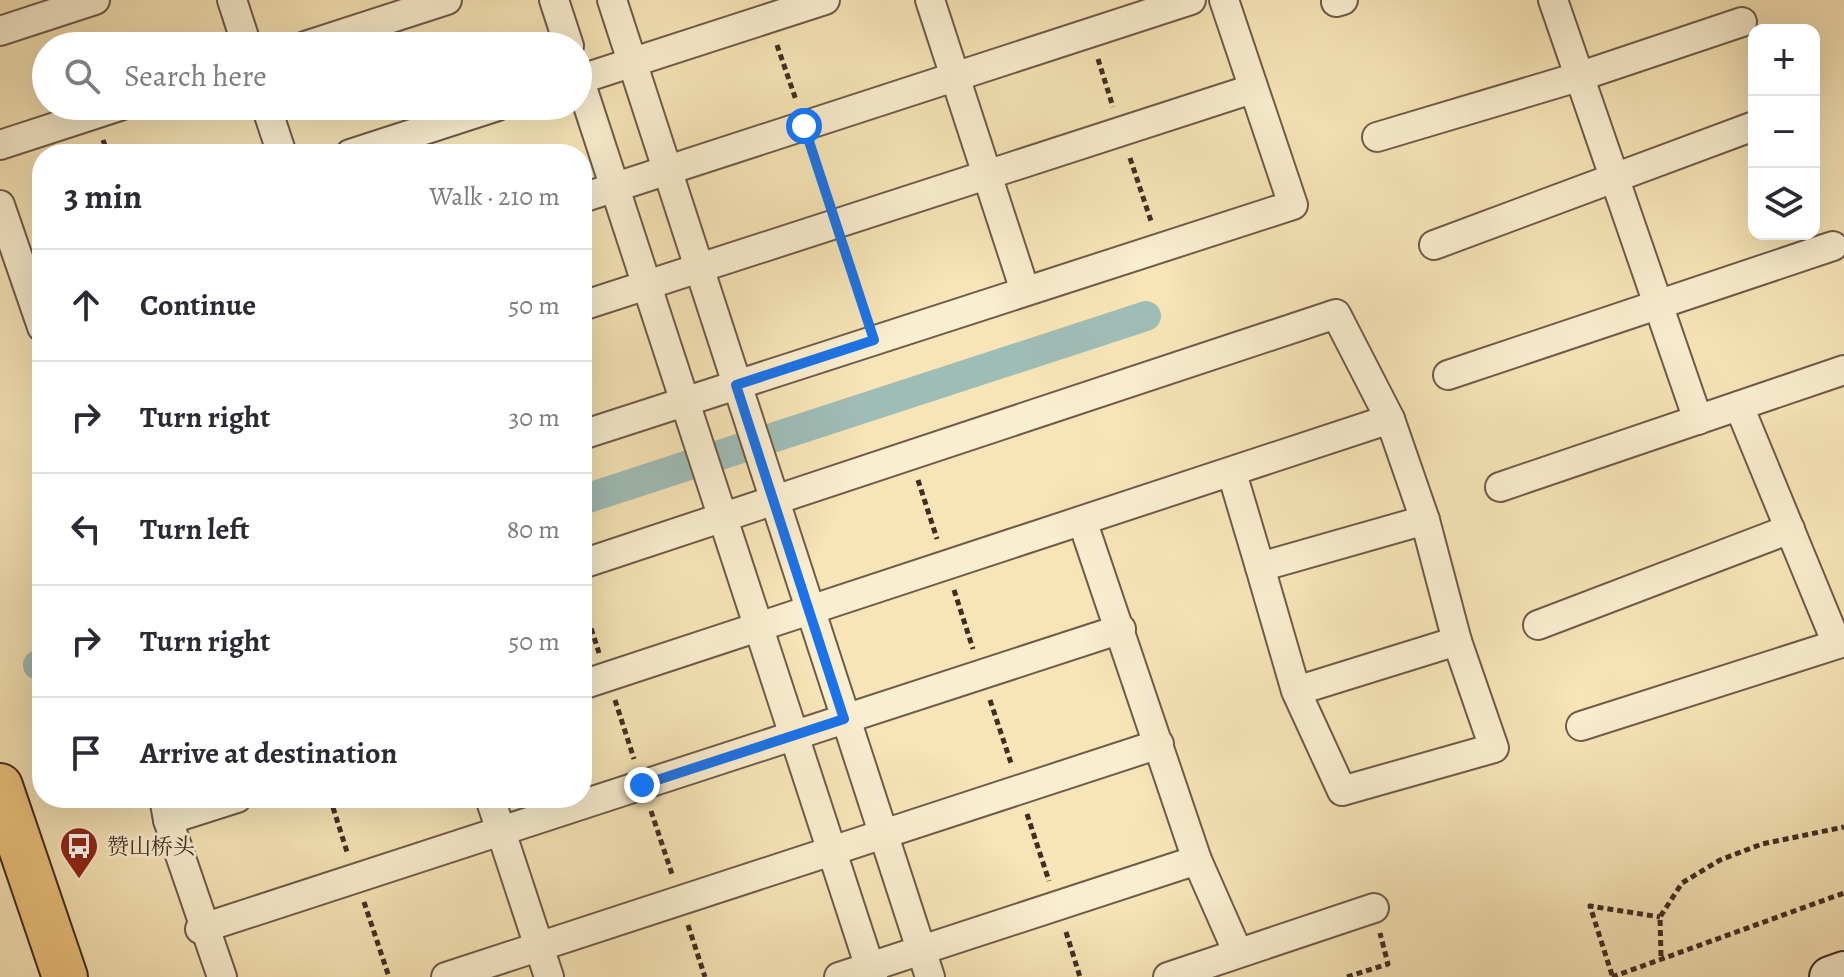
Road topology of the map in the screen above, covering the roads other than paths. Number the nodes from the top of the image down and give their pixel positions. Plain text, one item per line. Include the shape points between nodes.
1 (95, 0) edge
2 (232, 0) edge
3 (447, 0) edge
4 (554, 0) edge
5 (612, 0) edge
6 (825, 0) edge
7 (930, 0) edge
8 (1191, 0) edge
9 (1224, 0) edge
10 (1553, 0) edge
11 (1742, 22) dead end
12 (0, 31) edge
13 (242, 32) edge
14 (348, 32) edge
15 (564, 32) edge
16 (634, 63) junction
17 (592, 74) edge
18 (955, 77) junction
19 (1578, 77) junction
20 (1252, 89) junction
21 (77, 120) edge
22 (271, 120) edge
23 (455, 120) edge
24 (592, 120) edge
25 (1748, 128) edge
26 (1377, 137) dead end
27 (279, 144) edge
28 (381, 144) edge
29 (0, 145) edge
30 (667, 171) junction
31 (987, 175) junction
32 (1613, 178) junction
33 (615, 188) junction
34 (592, 195) edge
35 (0, 205) edge
36 (1434, 245) dead end
37 (1833, 246) dead end
38 (31, 257) edge
39 (699, 269) junction
40 (647, 285) junction
41 (1025, 291) junction
42 (592, 303) edge
43 (1658, 305) junction
44 (1844, 370) edge
45 (1448, 375) dead end
46 (736, 385) junction
47 (685, 402) junction
48 (1739, 406) junction
49 (1390, 419) junction
50 (1698, 420) junction
51 (592, 432) edge
52 (1232, 473) junction
53 (1500, 487) dead end
54 (774, 500) junction
55 (723, 517) junction
56 (1425, 520) junction
57 (1083, 523) junction
58 (1790, 529) junction
59 (592, 561) edge
60 (1260, 567) junction
61 (810, 611) junction
62 (1538, 625) dead end
63 (759, 628) junction
64 (1121, 629) junction
65 (1457, 641) junction
66 (1840, 643) edge
67 (592, 682) edge
68 (1296, 691) junction
69 (844, 719) junction
70 (1581, 726) dead end
71 (794, 735) junction
72 (1159, 744) junction
73 (0, 786) edge
74 (592, 801) edge
75 (493, 808) edge
76 (571, 808) edge
77 (166, 809) edge
78 (501, 831) junction
79 (882, 836) junction
80 (832, 852) junction
81 (1197, 860) junction
82 (1374, 908) dead end
83 (202, 928) junction
84 (539, 948) junction
85 (1238, 953) junction
86 (926, 964) edge
87 (871, 972) edge
88 (1844, 972) edge
89 (65, 977) edge
90 (222, 977) edge
91 (446, 977) edge
92 (549, 977) edge
93 (839, 977) edge
94 (1168, 977) edge
95 (1830, 977) edge

1 - 12 street
2 - 13 street
3 - 14 street
4 - 15 street
5 - 16 street
6 - 16 street
7 - 18 street
8 - 18 street
9 - 20 street
10 - 19 street
11 - 19 street
16 - 17 street
16 - 30 street
18 - 30 street
18 - 31 street
19 - 26 street
19 - 32 street
20 - 31 street
20 - 41 street via 1293,205
21 - 29 street
22 - 27 street
23 - 28 street
24 - 33 street
25 - 32 street
30 - 33 street
30 - 39 street
31 - 39 street
31 - 41 street
32 - 36 street
32 - 43 street
33 - 34 street
33 - 40 street
35 - 38 street
37 - 43 street
39 - 40 street
39 - 46 street
40 - 42 street
40 - 47 street
41 - 46 street
43 - 45 street
43 - 50 street
44 - 48 street
46 - 47 street
46 - 54 street
47 - 51 street
47 - 55 street
48 - 50 street
48 - 58 street
49 - 52 street
49 - 54 street via 1336,314
49 - 56 street
50 - 53 street
52 - 57 street
52 - 60 street
54 - 55 street
54 - 61 street
55 - 59 street
55 - 63 street
56 - 60 street
56 - 65 street
57 - 61 street
57 - 64 street
58 - 62 street
58 - 66 street
60 - 68 street
61 - 63 street
61 - 69 street
63 - 67 street
63 - 71 street
64 - 69 street
64 - 72 street
65 - 68 street
65 - 68 street via 1494,748 1342,791
66 - 70 street
69 - 71 street
69 - 79 street
71 - 74 street
71 - 80 street
72 - 79 street
72 - 81 street
73 - 89 main road
75 - 78 street
76 - 78 street
77 - 83 street
78 - 83 street
78 - 84 street
79 - 80 street
79 - 86 street
80 - 84 street
80 - 87 street
81 - 85 street
81 - 86 street via 1057,906
82 - 85 street
83 - 90 street
84 - 91 street
84 - 92 street
85 - 94 street
86 - 87 street
87 - 93 street
88 - 95 main road

